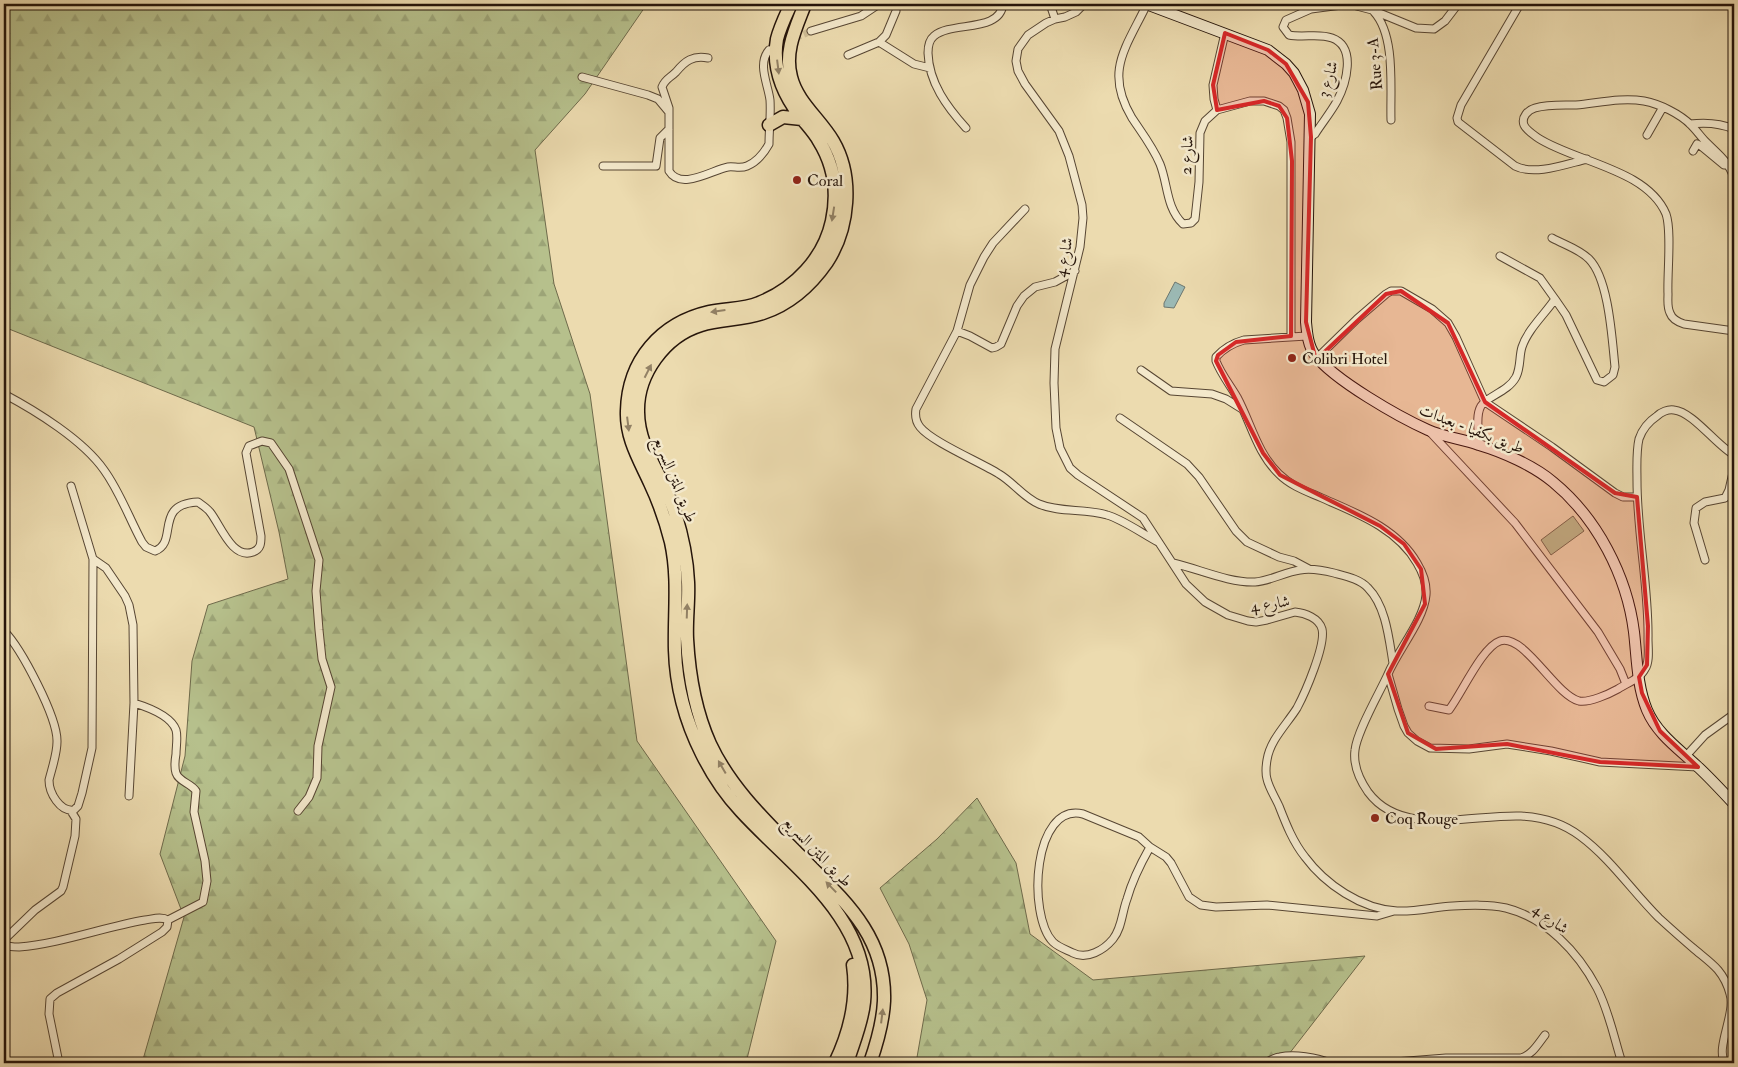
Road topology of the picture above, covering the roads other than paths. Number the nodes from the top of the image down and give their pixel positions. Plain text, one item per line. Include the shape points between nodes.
1 (791, 4) edge
2 (805, 4) edge
3 (879, 4) edge
4 (896, 4) edge
5 (1003, 4) edge
6 (1050, 4) edge
7 (1084, 4) edge
8 (1146, 4) edge
9 (1458, 4) edge
10 (1520, 4) edge
11 (1372, 10) junction
12 (1055, 19) junction
13 (811, 31) tunnel mouth
14 (1225, 33) junction
15 (879, 42) junction
16 (769, 50) dead end
17 (848, 55) dead end
18 (708, 58) dead end
19 (930, 68) junction
20 (582, 77) dead end
21 (1662, 107) junction
22 (1217, 110) junction
23 (669, 112) junction
24 (802, 119) junction
25 (1391, 120) dead end
26 (1690, 124) junction
27 (769, 125) junction
28 (966, 128) dead end
29 (669, 129) junction
30 (1734, 129) edge
31 (1647, 134) dead end
32 (1311, 137) junction
33 (1693, 151) dead end
34 (1587, 159) junction
35 (1729, 164) junction
36 (602, 166) dead end
37 (1734, 177) edge
38 (1025, 209) dead end
39 (1552, 238) dead end
40 (1500, 256) dead end
41 (1075, 271) junction
42 (1555, 299) junction
43 (957, 331) junction
44 (1734, 331) edge
45 (1291, 336) junction
46 (1307, 336) junction
47 (1318, 358) junction
48 (1141, 370) dead end
49 (4, 394) edge
50 (1485, 402) junction
51 (1242, 409) junction
52 (1120, 418) dead end
53 (1429, 430) junction
54 (1479, 444) junction
55 (1734, 455) edge
56 (1734, 468) edge
57 (71, 486) dead end
58 (1637, 497) junction
59 (1158, 542) junction
60 (93, 559) junction
61 (1705, 560) dead end
62 (1174, 563) junction
63 (1310, 569) junction
64 (4, 631) edge
65 (1392, 663) junction
66 (1388, 674) junction
67 (1639, 677) junction
68 (1626, 684) junction
69 (134, 703) junction
70 (1429, 706) dead end
71 (1734, 714) edge
72 (1686, 756) junction
73 (1698, 767) junction
74 (129, 796) dead end
75 (1734, 804) edge
76 (70, 811) junction
77 (298, 811) dead end
78 (1150, 847) junction
79 (1395, 911) junction
80 (168, 920) junction
81 (850, 932) junction
82 (4, 943) edge
83 (1545, 1035) dead end
84 (59, 1063) edge
85 (835, 1063) edge
86 (847, 1063) edge
87 (870, 1063) edge
88 (1265, 1063) edge
89 (1329, 1063) edge
90 (1382, 1063) edge
91 (1622, 1063) edge
92 (1725, 1063) edge

1 -> 24 highway, طريق المتن السريع via 777,40 777,65 784,90
87 -> 2 highway, طريق المتن السريع via 879,1035 884,999 880,963 868,934 848,904 738,790 722,767 704,729 694,698 688,661 688,582 682,540 675,511 643,441 638,412 639,395 646,376 654,360 670,342 698,325 761,314 784,303 807,286 834,250 844,223 846,188 843,170 832,140 796,91 789,68 790,42
3 - 13 street via 861,16
4 - 15 street via 886,35
5 - 19 street via 1002,11 989,22 933,37 928,48
6 - 12 street
7 - 12 street, شارع 4 via 1076,12
8 - 14 main road, طريق بكفيا - بعبدات
8 - 22 street, شارع 2 via 1120,60 1118,86 1126,106 1159,161 1170,204 1182,224 1195,219 1201,130
9 - 11 street, شارع 3 via 1434,29 1416,28
10 - 34 street via 1456,118 1522,170
11 - 25 street, Rue 3-A via 1380,19 1389,44
11 - 32 street, شارع 3 via 1349,4 1328,6 1297,14 1283,24 1289,35 1334,39 1342,46 1347,59 1337,101
12 - 41 street, شارع 4 via 1028,35 1018,49 1016,60 1025,84 1059,131 1069,156 1083,218
14 - 22 street via 1213,86
14 - 32 main road, طريق بكفيا - بعبدات via 1268,50 1294,73 1308,102
15 - 17 street
15 - 19 street via 914,64
16 - 27 street via 764,66 770,99
18 - 23 street via 689,60 666,79 662,88
19 - 28 street via 941,96
20 - 23 street via 648,94 658,99
21 - 26 street
21 - 31 street
21 - 34 street via 1645,101 1616,100 1544,106 1526,113 1524,125 1536,136
22 - 45 street via 1264,100 1279,106 1287,118 1292,161
23 - 29 street
24 - 27 highway via 783,117
24 -> 81 highway, طريق المتن السريع via 823,148 834,185 832,221 822,248 790,286 758,304 691,317 660,336 638,365 629,391 627,420 632,446 657,498 671,544 676,588 676,667 684,709 694,737 732,801 817,888
26 - 30 street via 1707,122
26 - 35 street
27 - 29 street via 769,144 753,162 682,179 672,176 669,171
29 - 36 street via 660,138 656,166
32 - 46 main road, طريق بكفيا - بعبدات
33 - 35 street via 1697,144 1724,165
34 - 44 street via 1638,184 1662,208 1668,227 1670,314 1684,324
35 - 37 street
38 - 43 street via 984,257 970,286
39 - 42 street via 1590,260 1600,280 1607,300 1615,367 1614,375 1608,380 1597,380
40 - 42 street via 1540,278
41 - 43 street via 1028,293 1018,306 1001,344 996,347 990,348
41 - 59 street, شارع 4 via 1055,350 1056,428 1060,448 1074,472 1143,518
42 - 50 street via 1522,347 1517,376 1509,386
43 - 59 street via 916,409 920,427 1002,476 1038,504 1108,515
45 - 46 street
45 - 51 street via 1244,340 1216,357
46 - 47 main road, طريق بكفيا - بعبدات
47 - 50 street via 1386,294 1401,291 1432,308 1448,323
47 - 53 main road, طريق بكفيا - بعبدات via 1350,385
48 - 51 street via 1171,391 1212,394
49 - 77 street via 45,419 92,455 112,482 142,542 155,551 162,546 174,509 184,503 198,502 210,512 227,541 243,552 255,551 260,546 261,536 246,462 247,449 255,443 267,442 284,462 292,476 319,560 316,586 319,630 322,659 331,687 318,746 318,778
50 - 54 street via 1479,415
50 - 58 street via 1615,493
51 - 65 street via 1263,453 1280,475 1299,488 1380,526 1414,556 1425,582 1425,604
52 - 63 street via 1187,464 1247,542
53 - 54 main road, طريق بكفيا - بعبدات
53 - 68 street via 1515,523 1598,632
54 - 67 main road, طريق بكفيا - بعبدات via 1552,480 1592,526 1612,558 1624,588 1634,630
55 - 58 street via 1684,414 1675,410 1660,413 1645,426 1639,440
56 - 61 street via 1725,498 1705,502 1696,508 1694,523
57 - 60 street
58 - 67 street via 1648,626 1647,665
59 - 62 street, شارع 4
60 - 69 street via 106,568 129,605 133,625
60 - 76 street via 92,748 78,806
62 - 63 street via 1257,582
62 - 79 street, شارع 4 via 1195,594 1228,616 1256,622 1300,612 1311,616 1320,625 1322,636 1318,657 1297,708 1267,757 1267,778 1298,847 1314,868 1332,885 1354,898
63 - 65 street via 1347,577 1369,589 1387,626
64 - 76 street via 15,644 55,723 58,742 49,784 56,800
65 - 66 street
66 - 73 street via 1404,726 1417,741 1430,748 1462,749 1507,744 1600,762
66 - 92 street via 1355,748 1357,772 1371,796 1392,813 1408,818 1444,820 1521,816 1562,824 1580,836 1659,917 1719,971 1730,994 1732,1008 1723,1043 1722,1059
67 - 68 street
67 - 72 main road, طريق بكفيا - بعبدات via 1652,719
68 - 70 street via 1599,698 1580,701 1563,692 1522,649 1504,640 1485,653 1449,710
69 - 74 street
69 - 80 street via 158,713 171,723 176,735 176,772 196,791 194,812 207,881 203,902
71 - 72 street via 1705,735
72 - 73 main road, طريق بكفيا - بعبدات
73 - 75 main road, طريق بكفيا - بعبدات
76 - 82 street via 76,819 75,836 63,887 7,936
78 - 78 street via 1112,940 1095,952 1082,956 1053,942 1041,918 1037,879 1046,841 1056,821 1069,814 1083,814 1139,837
78 - 79 street via 1166,857 1190,897 1200,905 1275,905 1377,916
79 - 91 street, شارع 4 via 1488,905 1521,912 1544,926 1558,937 1587,971 1604,1002
80 - 82 street via 138,921 19,947
80 - 84 street via 162,932 57,992 50,1000 48,1014
81 - 85 highway via 855,997 847,1033
81 - 86 highway, طريق المتن السريع via 864,979 864,1000
83 - 90 street via 1532,1051 1521,1058 1446,1058
88 - 89 street via 1279,1056

